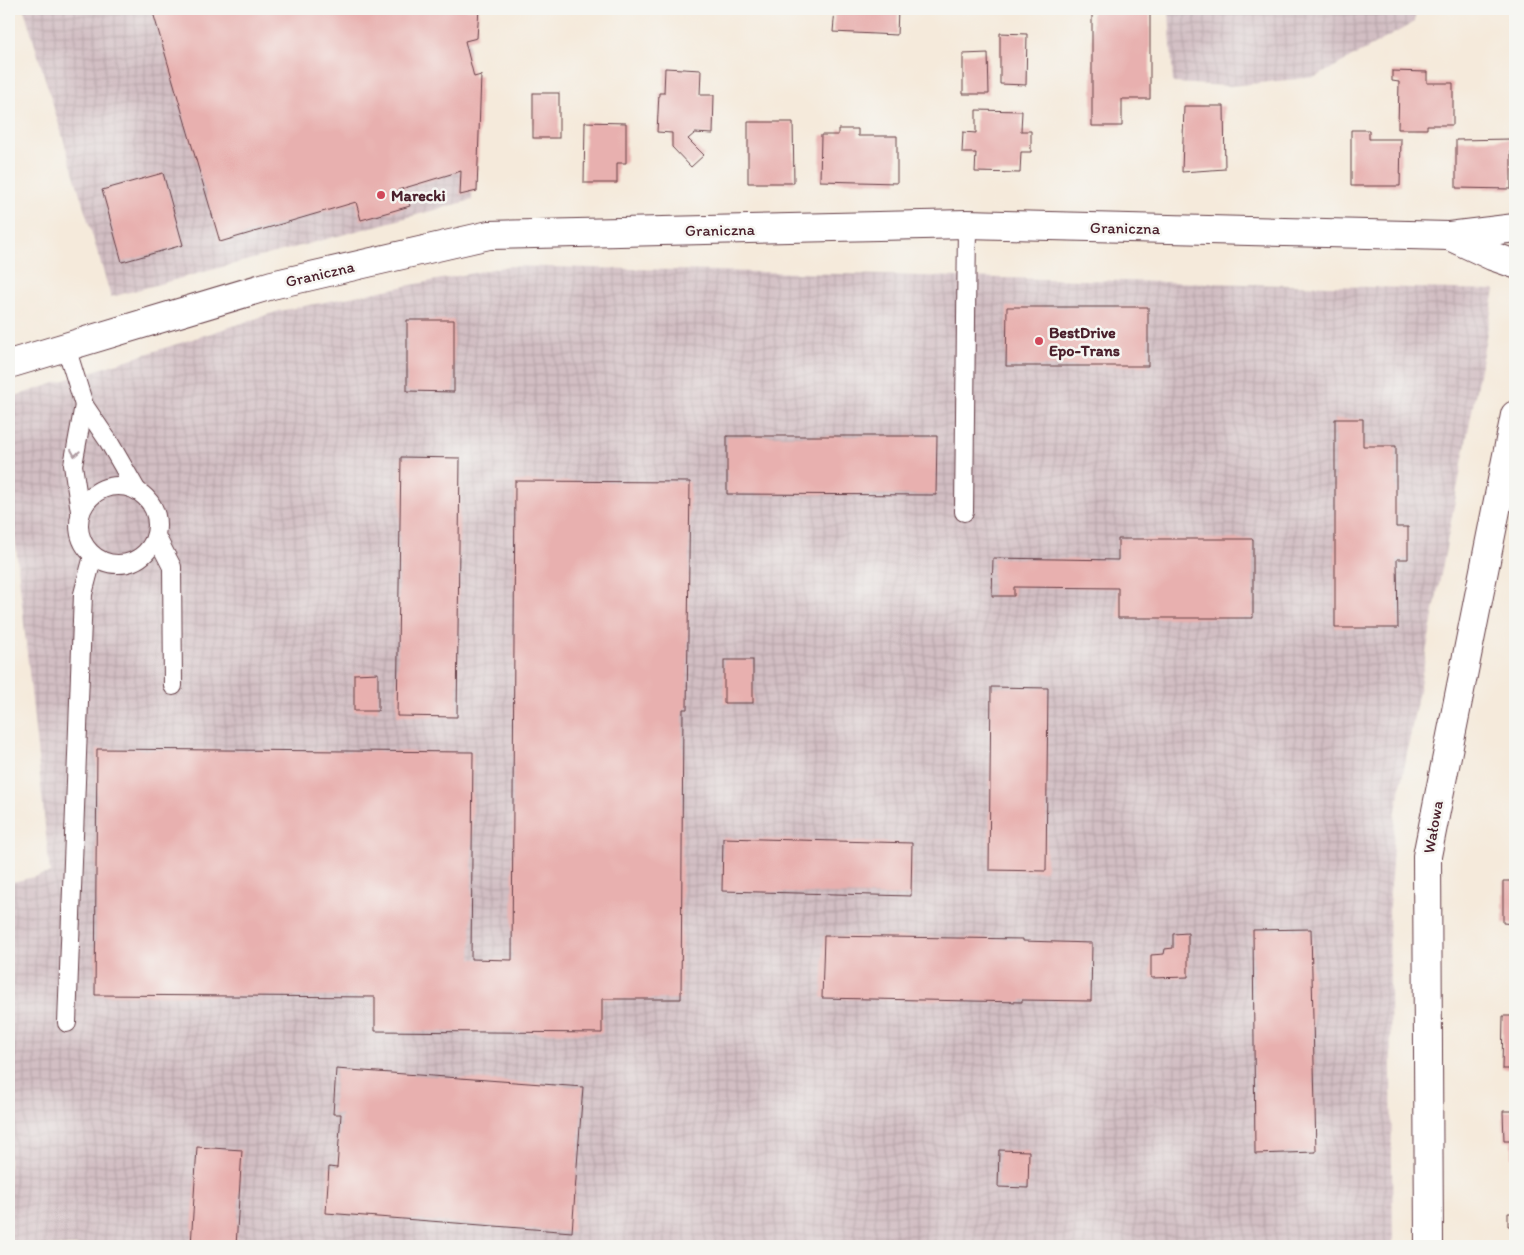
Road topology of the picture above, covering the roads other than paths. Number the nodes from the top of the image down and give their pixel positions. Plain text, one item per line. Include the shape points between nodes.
1 (967, 224) junction
2 (1515, 228) edge
3 (1449, 236) junction
4 (1515, 264) edge
5 (66, 347) junction
6 (9, 364) edge
7 (84, 405) junction
8 (1515, 415) edge
9 (136, 489) junction
10 (80, 511) junction
11 (964, 512) dead end
12 (156, 536) junction
13 (93, 556) junction
14 (174, 686) dead end
15 (67, 1023) dead end
16 (1429, 1246) edge

1 - 3 street, Graniczna
1 - 5 street, Graniczna via 489,235 272,285
1 - 11 lane
2 - 3 street, Graniczna
3 - 4 street
5 - 6 street, Graniczna
5 - 7 lane
7 - 9 lane
7 -> 10 lane via 73,465
8 - 16 street, Wałowa via 1427,856
9 - 10 lane via 123,485 96,491
9 - 12 lane via 154,509 158,523
10 - 13 lane via 80,536 84,547
12 - 13 lane via 150,549 127,564 115,565
12 - 14 lane via 172,567
13 - 15 lane via 83,594

